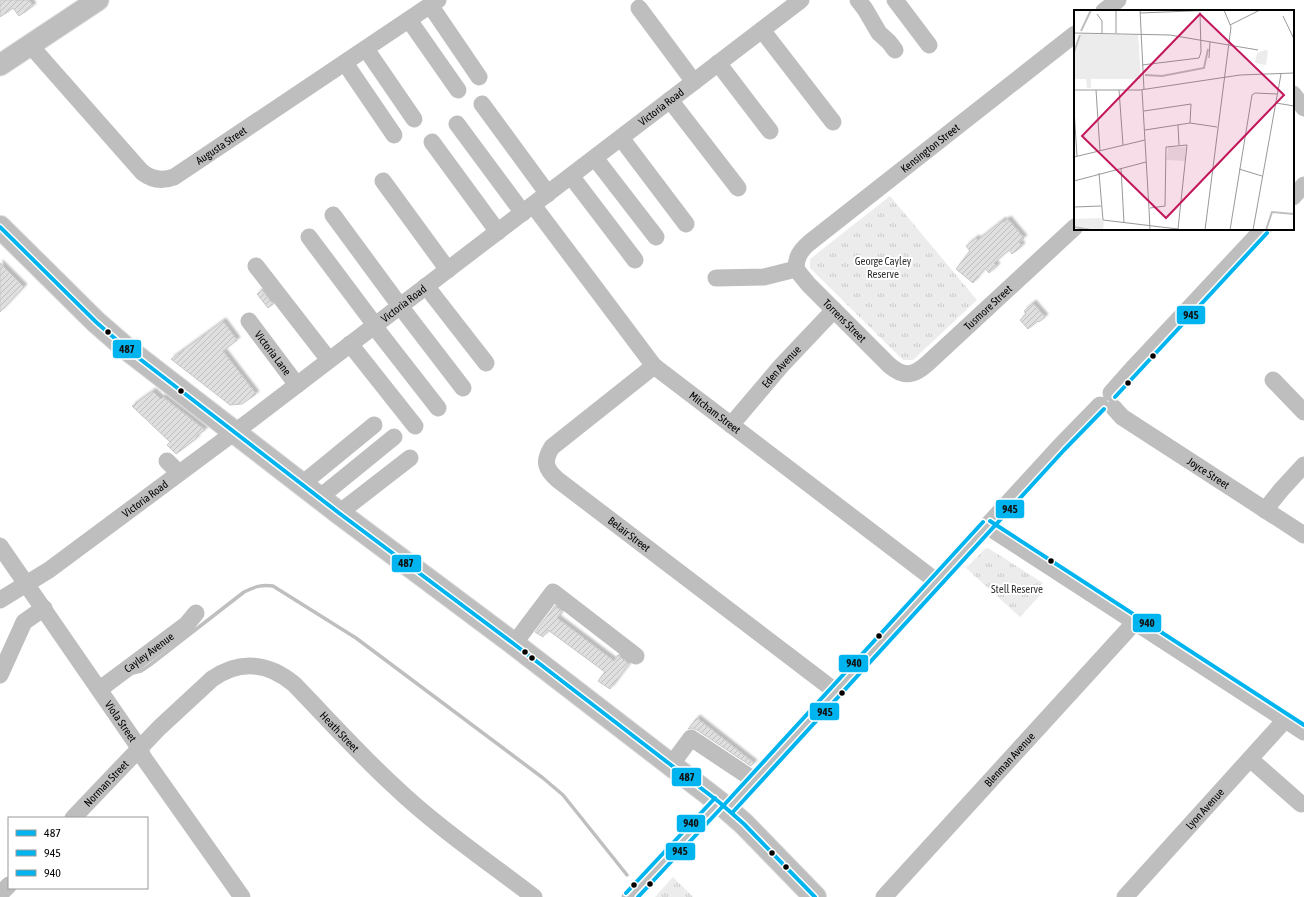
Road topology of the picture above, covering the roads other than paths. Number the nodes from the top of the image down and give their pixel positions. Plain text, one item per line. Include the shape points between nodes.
1 (801, 0) edge
2 (858, 0) edge
3 (895, 0) edge
4 (1118, 0) edge
5 (434, 2) edge
6 (88, 3) edge
7 (639, 8) dead end
8 (1105, 10) edge
9 (409, 20) junction
10 (765, 28) junction
11 (1074, 35) edge
12 (929, 45) dead end
13 (30, 46) junction
14 (366, 49) junction
15 (895, 50) dead end
16 (345, 63) junction
17 (718, 63) junction
18 (0, 65) edge
19 (479, 78) dead end
20 (694, 82) junction
21 (458, 90) dead end
22 (1294, 95) edge
23 (670, 100) junction
24 (482, 104) dead end
25 (1304, 108) edge
26 (832, 115) dead end
27 (414, 119) dead end
28 (457, 124) dead end
29 (770, 131) dead end
30 (394, 135) dead end
31 (620, 138) junction
32 (431, 146) dead end
33 (595, 158) junction
34 (571, 176) junction
35 (383, 181) dead end
36 (1304, 185) edge
37 (738, 188) dead end
38 (548, 194) junction
39 (1294, 196) edge
40 (528, 209) junction
41 (333, 215) dead end
42 (686, 224) dead end
43 (0, 227) edge
44 (1074, 228) edge
45 (1262, 230) edge
46 (495, 234) junction
47 (309, 237) dead end
48 (656, 237) dead end
49 (635, 260) dead end
50 (256, 266) dead end
51 (796, 269) junction
52 (448, 270) junction
53 (716, 278) dead end
54 (426, 286) junction
55 (400, 306) junction
56 (834, 310) junction
57 (249, 322) dead end
58 (375, 325) junction
59 (350, 344) junction
60 (329, 360) junction
61 (486, 363) dead end
62 (654, 366) junction
63 (896, 371) joint
64 (1273, 380) dead end
65 (297, 385) junction
66 (463, 388) dead end
67 (1108, 402) junction
68 (438, 408) dead end
69 (1304, 412) edge
70 (374, 424) dead end
71 (731, 425) junction
72 (415, 426) dead end
73 (235, 432) junction
74 (394, 437) dead end
75 (410, 458) dead end
76 (167, 461) dead end
77 (1304, 465) edge
78 (179, 473) junction
79 (302, 484) junction
80 (319, 498) junction
81 (1265, 510) junction
82 (339, 513) junction
83 (987, 526) junction
84 (1304, 535) edge
85 (0, 546) edge
86 (936, 581) junction
87 (26, 584) junction
88 (0, 600) edge
89 (44, 608) junction
90 (196, 613) dead end
91 (1135, 622) junction
92 (514, 644) junction
93 (636, 656) dead end
94 (0, 675) edge
95 (100, 689) junction
96 (835, 691) junction
97 (1285, 720) junction
98 (1304, 732) edge
99 (140, 748) junction
100 (1250, 759) junction
101 (671, 765) junction
102 (754, 780) junction
103 (1301, 804) dead end
104 (723, 806) junction
105 (78, 816) edge
106 (8, 886) edge
107 (0, 894) edge
108 (242, 897) edge
109 (534, 897) edge
110 (630, 897) edge
111 (816, 897) edge
112 (884, 897) edge
113 (1125, 897) edge

1 - 10 street, Victoria Road
2 - 15 street via 878,33
3 - 12 street
4 - 8 street
5 - 9 street, Augusta Street
5 - 19 street
6 - 13 main road
7 - 20 street
9 - 14 street, Augusta Street
9 - 21 street
10 - 17 street, Victoria Road
10 - 26 street
11 - 51 street, Kensington Street via 809,243 798,256
13 - 16 street, Augusta Street via 142,172 153,179 161,180 174,177
13 - 18 main road
14 - 16 street, Augusta Street
14 - 27 street
16 - 30 street
17 - 20 street, Victoria Road
17 - 29 street
20 - 23 street, Victoria Road
22 - 25 street
23 - 31 street, Victoria Road
23 - 37 street
24 - 38 street
28 - 40 street, Mitcham Street
31 - 33 street, Victoria Road
31 - 42 street
32 - 46 street
33 - 34 street, Victoria Road
33 - 48 street
34 - 38 street, Victoria Road
34 - 49 street
35 - 52 street
36 - 39 street
38 - 40 street, Victoria Road
40 - 46 street, Victoria Road
40 - 62 street, Mitcham Street
41 - 55 street
43 - 73 highway via 121,345
44 - 63 street, Tusmore Street via 923,368 910,374
45 - 67 street via 1134,367
46 - 52 street, Victoria Road
47 - 58 street
50 - 60 street
51 - 53 street via 764,277
51 - 56 street, Torrens Street
52 - 54 street, Victoria Road
54 - 55 street, Victoria Road
54 - 61 street
55 - 58 street, Victoria Road
55 - 66 street
56 - 63 street, Torrens Street
56 - 71 street, Eden Avenue via 781,366
57 - 65 street, Victoria Lane
58 - 59 street, Victoria Road
58 - 68 street
59 - 60 street, Victoria Road
59 - 72 street
60 - 65 street, Victoria Road
62 - 71 street, Mitcham Street
62 - 96 street, Belair Street via 552,447 546,460 547,467 558,480
64 - 69 street
65 - 73 street, Victoria Road
67 - 81 street, Joyce Street via 1122,417
67 - 83 street via 1060,446
70 - 79 street
71 - 86 street, Mitcham Street
73 - 78 street, Victoria Road
73 - 79 highway
74 - 80 street
75 - 82 street
76 - 78 street
77 - 81 street
78 - 87 street, Victoria Road via 49,570
79 - 80 highway
80 - 82 highway
81 - 84 street, Joyce Street
82 - 92 highway
83 - 86 street
83 - 91 street
85 - 87 street, Viola Street
86 - 96 street
87 - 88 street, Victoria Road
87 - 89 street, Viola Street
89 - 94 street via 24,622
89 - 95 street, Viola Street
90 - 95 street, Cayley Avenue via 187,624
91 - 97 street
91 - 112 street, Blenman Avenue
92 - 93 street via 552,592
92 - 101 highway
95 - 99 street, Viola Street
96 - 102 street
97 - 98 street
97 - 100 street, Lyon Avenue
99 - 105 street, Norman Street
99 - 108 street, Viola Street
99 - 109 street, Heath Street via 191,698 221,673 229,669 252,666 276,671 294,684 393,786 435,822
100 - 103 street
100 - 113 street, Lyon Avenue
101 - 102 street via 691,738
101 - 104 highway
102 - 104 street
104 - 110 street
104 - 111 highway
106 - 107 street

